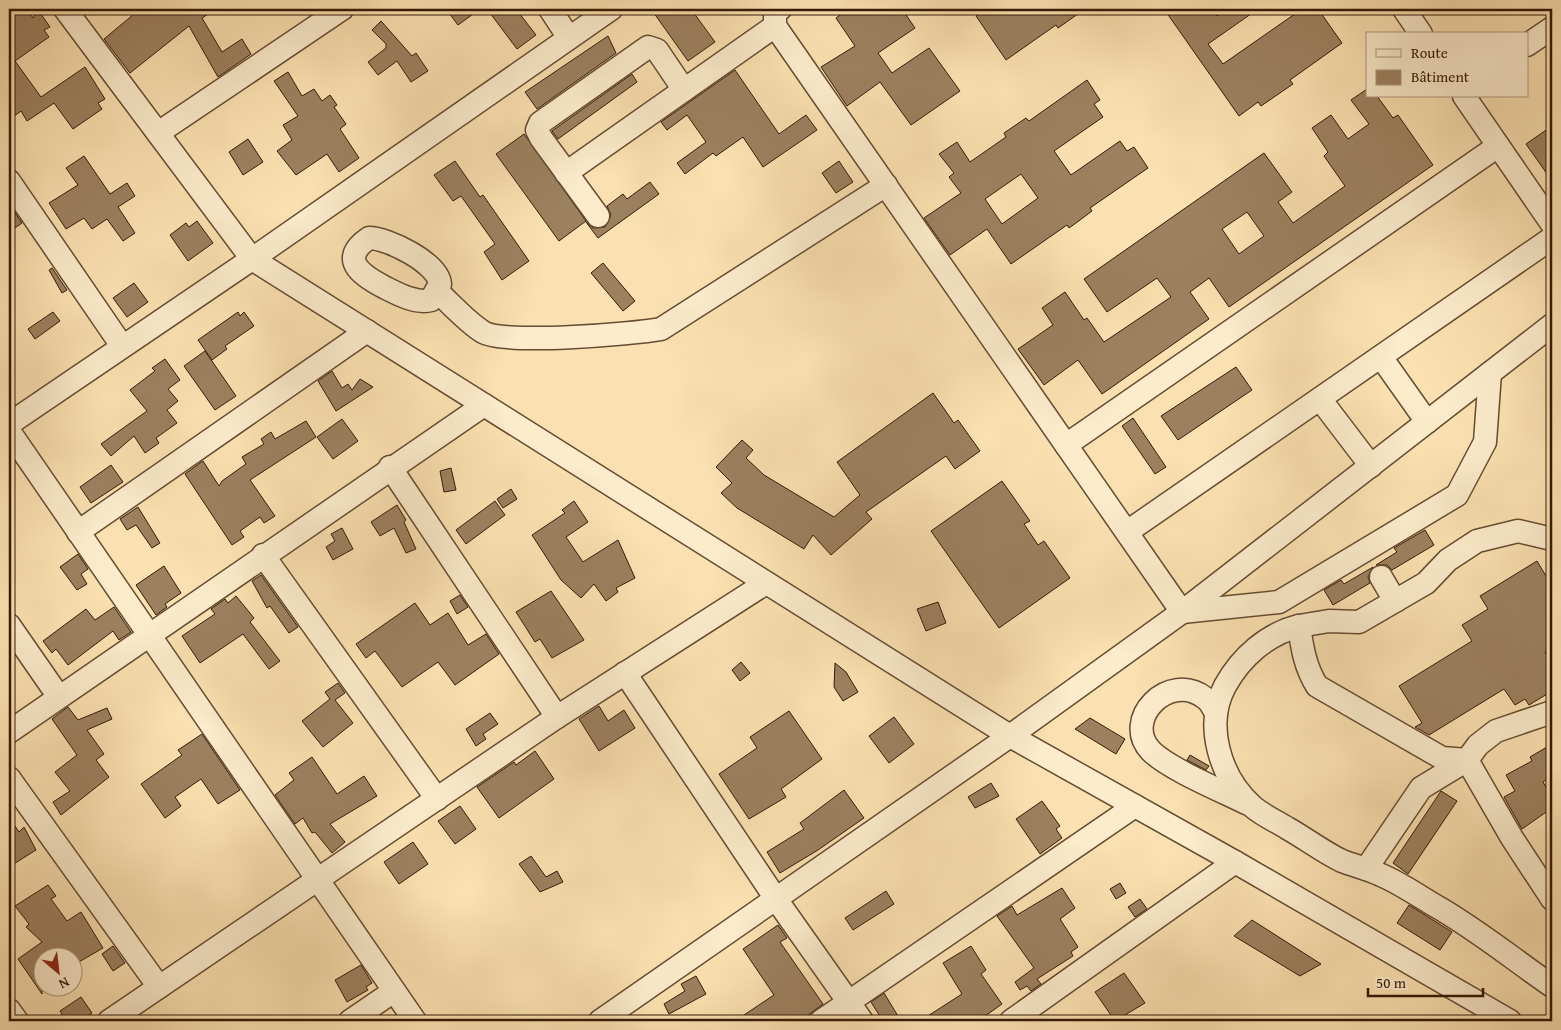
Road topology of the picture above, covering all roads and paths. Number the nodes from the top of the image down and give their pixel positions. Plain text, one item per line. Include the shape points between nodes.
1 (342, 9) edge
2 (550, 9) edge
3 (611, 9) edge
4 (1404, 9) edge
5 (75, 12) edge
6 (778, 17) edge
7 (1552, 28) edge
8 (1420, 32) edge
9 (569, 38) junction
10 (1528, 44) edge
11 (684, 90) junction
12 (1465, 98) edge
13 (158, 133) junction
14 (1498, 146) junction
15 (566, 173) junction
16 (9, 181) edge
17 (886, 185) junction
18 (598, 216) dead end
19 (1552, 224) edge
20 (1552, 238) edge
21 (252, 259) junction
22 (438, 292) dead end
23 (1552, 325) edge
24 (367, 331) junction
25 (122, 346) junction
26 (1381, 357) junction
27 (1490, 373) junction
28 (1320, 399) junction
29 (484, 405) junction
30 (1427, 422) junction
31 (9, 424) edge
32 (9, 432) edge
33 (1066, 445) junction
34 (1370, 466) junction
35 (390, 467) junction
36 (78, 532) junction
37 (1127, 532) junction
38 (1552, 539) edge
39 (263, 555) junction
40 (1374, 564) junction
41 (766, 583) junction
42 (1395, 601) junction
43 (1182, 612) junction
44 (9, 625) edge
45 (1299, 626) junction
46 (149, 634) junction
47 (625, 673) junction
48 (58, 697) junction
49 (1552, 712) edge
50 (1216, 713) junction
51 (557, 717) junction
52 (1552, 720) edge
53 (1552, 724) edge
54 (9, 732) edge
55 (1010, 736) junction
56 (1467, 760) junction
57 (9, 778) edge
58 (437, 799) junction
59 (1136, 806) junction
60 (1252, 806) junction
61 (1236, 862) junction
62 (1366, 869) junction
63 (318, 879) junction
64 (776, 899) junction
65 (1552, 899) edge
66 (1552, 986) edge
67 (159, 987) junction
68 (394, 991) junction
69 (848, 1002) junction
70 (9, 1010) edge
71 (17, 1021) edge
72 (109, 1021) edge
73 (350, 1021) edge
74 (415, 1021) edge
75 (600, 1021) edge
76 (821, 1021) edge
77 (862, 1021) edge
78 (1010, 1021) edge
79 (1510, 1021) edge

1 - 13 street
2 - 9 street
3 - 9 street
4 - 8 street
5 - 13 street
6 - 11 street
6 - 17 street
7 - 10 street
9 - 21 street
11 - 15 street
11 - 15 street via 657,50 648,48 540,123 541,138
12 - 14 street
13 - 21 street
14 - 19 street
14 - 33 street
15 - 18 street
16 - 25 street
17 - 22 street via 661,329 636,334 509,339 484,334
17 - 33 street
20 - 26 street
21 - 24 street
21 - 25 street
23 - 27 street
24 - 29 street
24 - 36 street
25 - 31 street
26 - 28 street
26 - 30 street
27 - 30 street
27 - 40 street via 1485,442 1457,495
28 - 34 street
28 - 37 street
29 - 35 street
29 - 41 street
30 - 34 street
32 - 36 street
33 - 37 street
34 - 43 street
35 - 39 street
35 - 51 street
36 - 46 street
37 - 43 street
38 - 42 street via 1518,531 1477,541 1448,560 1426,583
39 - 46 street
39 - 58 street
40 - 42 street
40 - 43 street via 1279,602
41 - 47 street
41 - 55 street
42 - 45 street via 1359,622 1329,621
43 - 55 street
44 - 48 street
45 - 50 street via 1283,630 1249,654 1233,671 1222,691
45 - 56 street via 1302,652 1317,686 1442,758
46 - 48 street
46 - 63 street
47 - 51 street
47 - 64 street
48 - 54 street
49 - 56 street via 1496,731 1478,744
50 - 60 street via 1220,758 1230,779
50 - 60 street via 1206,698 1190,690 1171,690 1154,699 1144,715 1143,733 1150,750 1165,762
51 - 58 street
52 - 53 street via 1549,722
55 - 59 street
55 - 64 street
56 - 62 street via 1421,788
56 - 65 street
57 - 67 street
58 - 63 street
59 - 61 street
59 - 69 street
60 - 62 street via 1341,860
61 - 78 street
61 - 79 street
62 - 66 street via 1457,918
63 - 67 street
63 - 68 street
64 - 69 street
64 - 75 street
67 - 72 street
68 - 73 street
68 - 74 street
69 - 76 street
69 - 77 street
70 - 71 street

